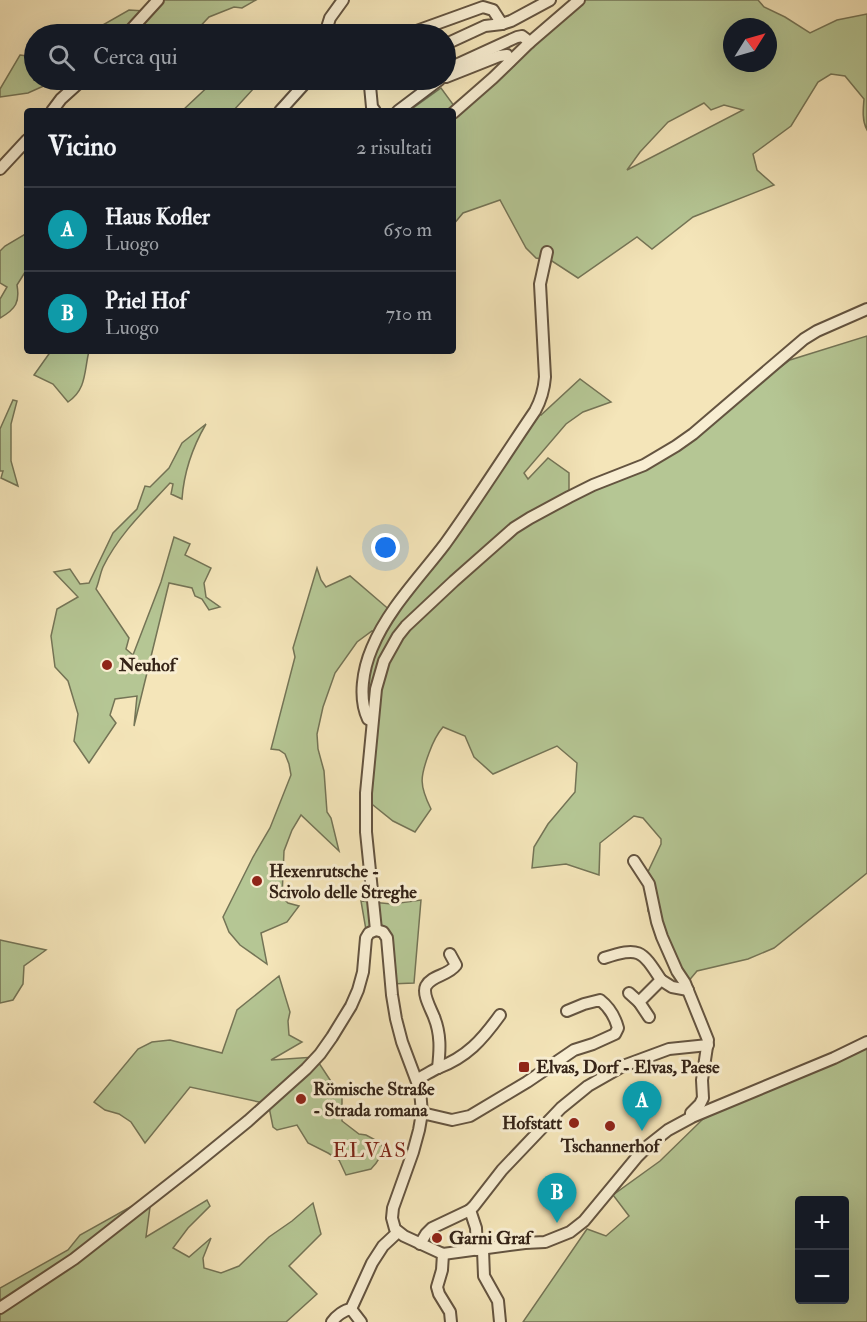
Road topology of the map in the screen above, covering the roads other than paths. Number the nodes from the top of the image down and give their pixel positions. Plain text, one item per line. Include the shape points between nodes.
1 (158, 0) edge
2 (343, 0) edge
3 (550, 0) edge
4 (575, 1) edge
5 (136, 24) edge
6 (328, 24) edge
7 (436, 24) edge
8 (502, 24) junction
9 (456, 39) edge
10 (529, 43) junction
11 (510, 61) junction
12 (456, 68) edge
13 (456, 70) edge
14 (71, 90) edge
15 (299, 90) edge
16 (370, 90) edge
17 (426, 90) edge
18 (54, 108) edge
19 (283, 108) edge
20 (373, 108) edge
21 (402, 108) edge
22 (456, 110) edge
23 (24, 143) edge
24 (0, 169) edge
25 (547, 252) dead end
26 (867, 309) edge
27 (372, 722) junction
28 (634, 861) dead end
29 (376, 930) junction
30 (450, 954) dead end
31 (604, 958) dead end
32 (661, 980) junction
33 (688, 990) junction
34 (629, 993) dead end
35 (639, 1002) junction
36 (567, 1011) dead end
37 (500, 1015) dead end
38 (649, 1017) dead end
39 (867, 1042) edge
40 (708, 1046) junction
41 (438, 1068) junction
42 (417, 1079) junction
43 (704, 1098) junction
44 (713, 1108) junction
45 (422, 1113) junction
46 (692, 1117) junction
47 (470, 1210) junction
48 (398, 1232) junction
49 (420, 1244) junction
50 (480, 1250) junction
51 (443, 1254) junction
52 (0, 1308) edge
53 (351, 1309) junction
54 (332, 1322) edge
55 (361, 1322) edge
56 (452, 1322) edge
57 (500, 1322) edge

1 - 5 street
2 - 6 street
3 - 8 street
4 - 10 street
7 - 8 street via 483,7 493,10
8 - 9 street via 485,26
10 - 11 street
10 - 12 street via 522,36 517,37
11 - 13 street via 507,55 499,56
11 - 22 street
14 - 18 street
15 - 19 street
16 - 20 street
17 - 21 street
23 - 24 street
25 - 27 street via 540,284 544,390 540,401 445,543 380,630 367,660 362,698
26 - 27 street via 804,339 666,453 593,485 514,528 398,636 379,676
27 - 29 street via 365,811
28 - 33 street via 649,884 657,922
29 - 42 street via 387,938 396,1019
29 - 52 street via 366,938 363,972 351,1006 306,1069 194,1165 74,1258
30 - 41 street via 456,965 452,971 433,979 424,991 438,1026
31 - 32 street via 636,951 646,957
32 - 33 street
32 - 35 street
33 - 40 street
34 - 35 street
35 - 38 street
36 - 45 street via 600,1000 618,1028 615,1034 574,1050 470,1116 452,1119
37 - 41 street via 471,1049
39 - 44 street
40 - 43 street via 702,1080
40 - 47 street via 669,1049 617,1069 588,1086 561,1108 502,1170
41 - 42 street
42 - 45 street
43 - 44 street
43 - 46 street
44 - 46 street
45 - 48 street via 393,1208
46 - 50 street via 649,1144 584,1221 570,1232 545,1242
47 - 49 street via 432,1228
47 - 50 street
48 - 49 street
48 - 53 street via 372,1263
49 - 51 street
50 - 51 street
50 - 57 street via 484,1276 498,1301
51 - 56 street via 437,1287
53 - 54 street
53 - 55 street

